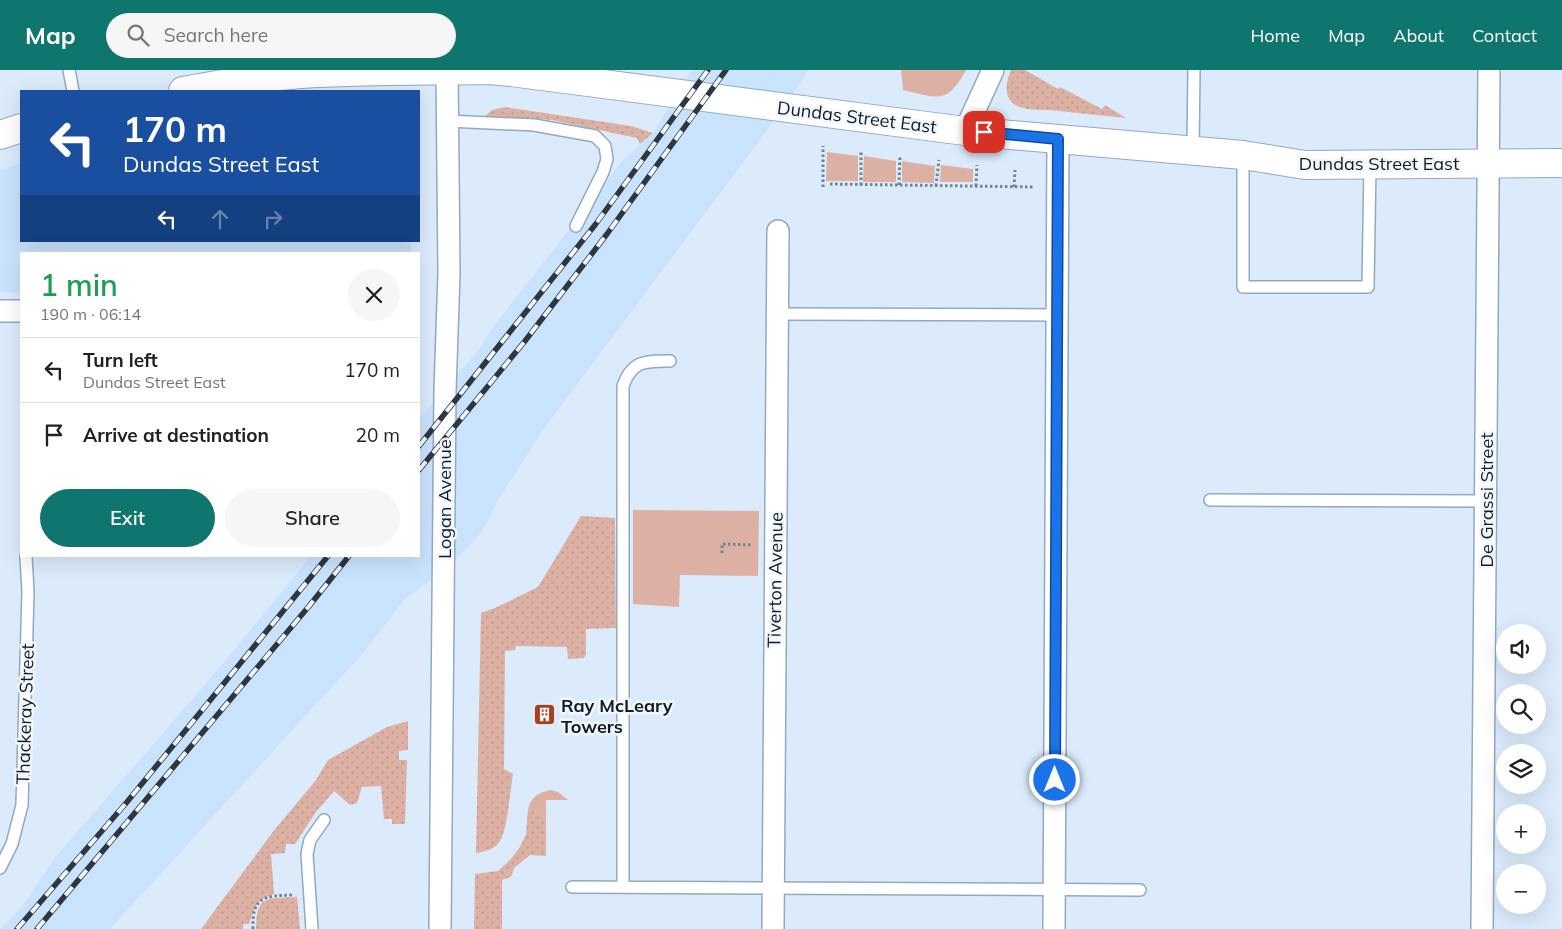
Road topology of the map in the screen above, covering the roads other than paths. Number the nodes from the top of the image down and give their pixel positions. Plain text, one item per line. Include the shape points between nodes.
1 (69, 70) edge
2 (447, 70) edge
3 (992, 70) edge
4 (1194, 70) edge
5 (1489, 70) edge
6 (73, 90) edge
7 (189, 90) edge
8 (448, 121) junction
9 (20, 128) edge
10 (965, 131) junction
11 (0, 135) edge
12 (1058, 139) junction
13 (1193, 150) junction
14 (1243, 154) junction
15 (1488, 163) junction
16 (1562, 163) edge
17 (1370, 164) junction
18 (576, 226) dead end
19 (778, 230) dead end
20 (0, 311) edge
21 (20, 311) edge
22 (778, 314) junction
23 (1057, 315) junction
24 (670, 361) dead end
25 (1210, 500) dead end
26 (1486, 502) junction
27 (26, 557) edge
28 (324, 820) dead end
29 (0, 868) edge
30 (622, 886) junction
31 (572, 887) dead end
32 (772, 887) junction
33 (1054, 890) junction
34 (1140, 890) dead end
35 (312, 929) edge
36 (440, 929) edge
37 (773, 929) edge
38 (1054, 929) edge
39 (1482, 929) edge

1 - 6 lane
2 - 7 street, Dundas Street East via 298,74
2 - 8 street, Logan Avenue
2 - 10 street, Dundas Street East via 511,72
3 - 10 street
4 - 13 lane
5 - 15 street, De Grassi Street
8 - 18 lane via 534,125 595,136 605,146 607,160
8 - 36 street, Logan Avenue via 449,273
9 - 11 street
10 - 12 street, Dundas Street East
12 - 13 street, Dundas Street East
12 - 23 street
13 - 14 street, Dundas Street East
14 - 17 street, Dundas Street East via 1304,165
14 - 17 lane via 1244,287 1368,286
15 - 16 street, Dundas Street East
15 - 17 street, Dundas Street East
15 - 26 street, De Grassi Street
19 - 22 street, Tiverton Avenue
20 - 21 street
22 - 23 lane
22 - 32 street, Tiverton Avenue
23 - 33 street
24 - 30 lane via 646,361 627,375 623,386
25 - 26 lane
26 - 39 street, De Grassi Street
27 - 29 lane, Thackeray Street via 28,602 22,805 12,844
28 - 35 lane via 310,840 307,854
30 - 31 lane
30 - 32 lane
32 - 33 lane
32 - 37 street, Tiverton Avenue
33 - 34 lane
33 - 38 street

